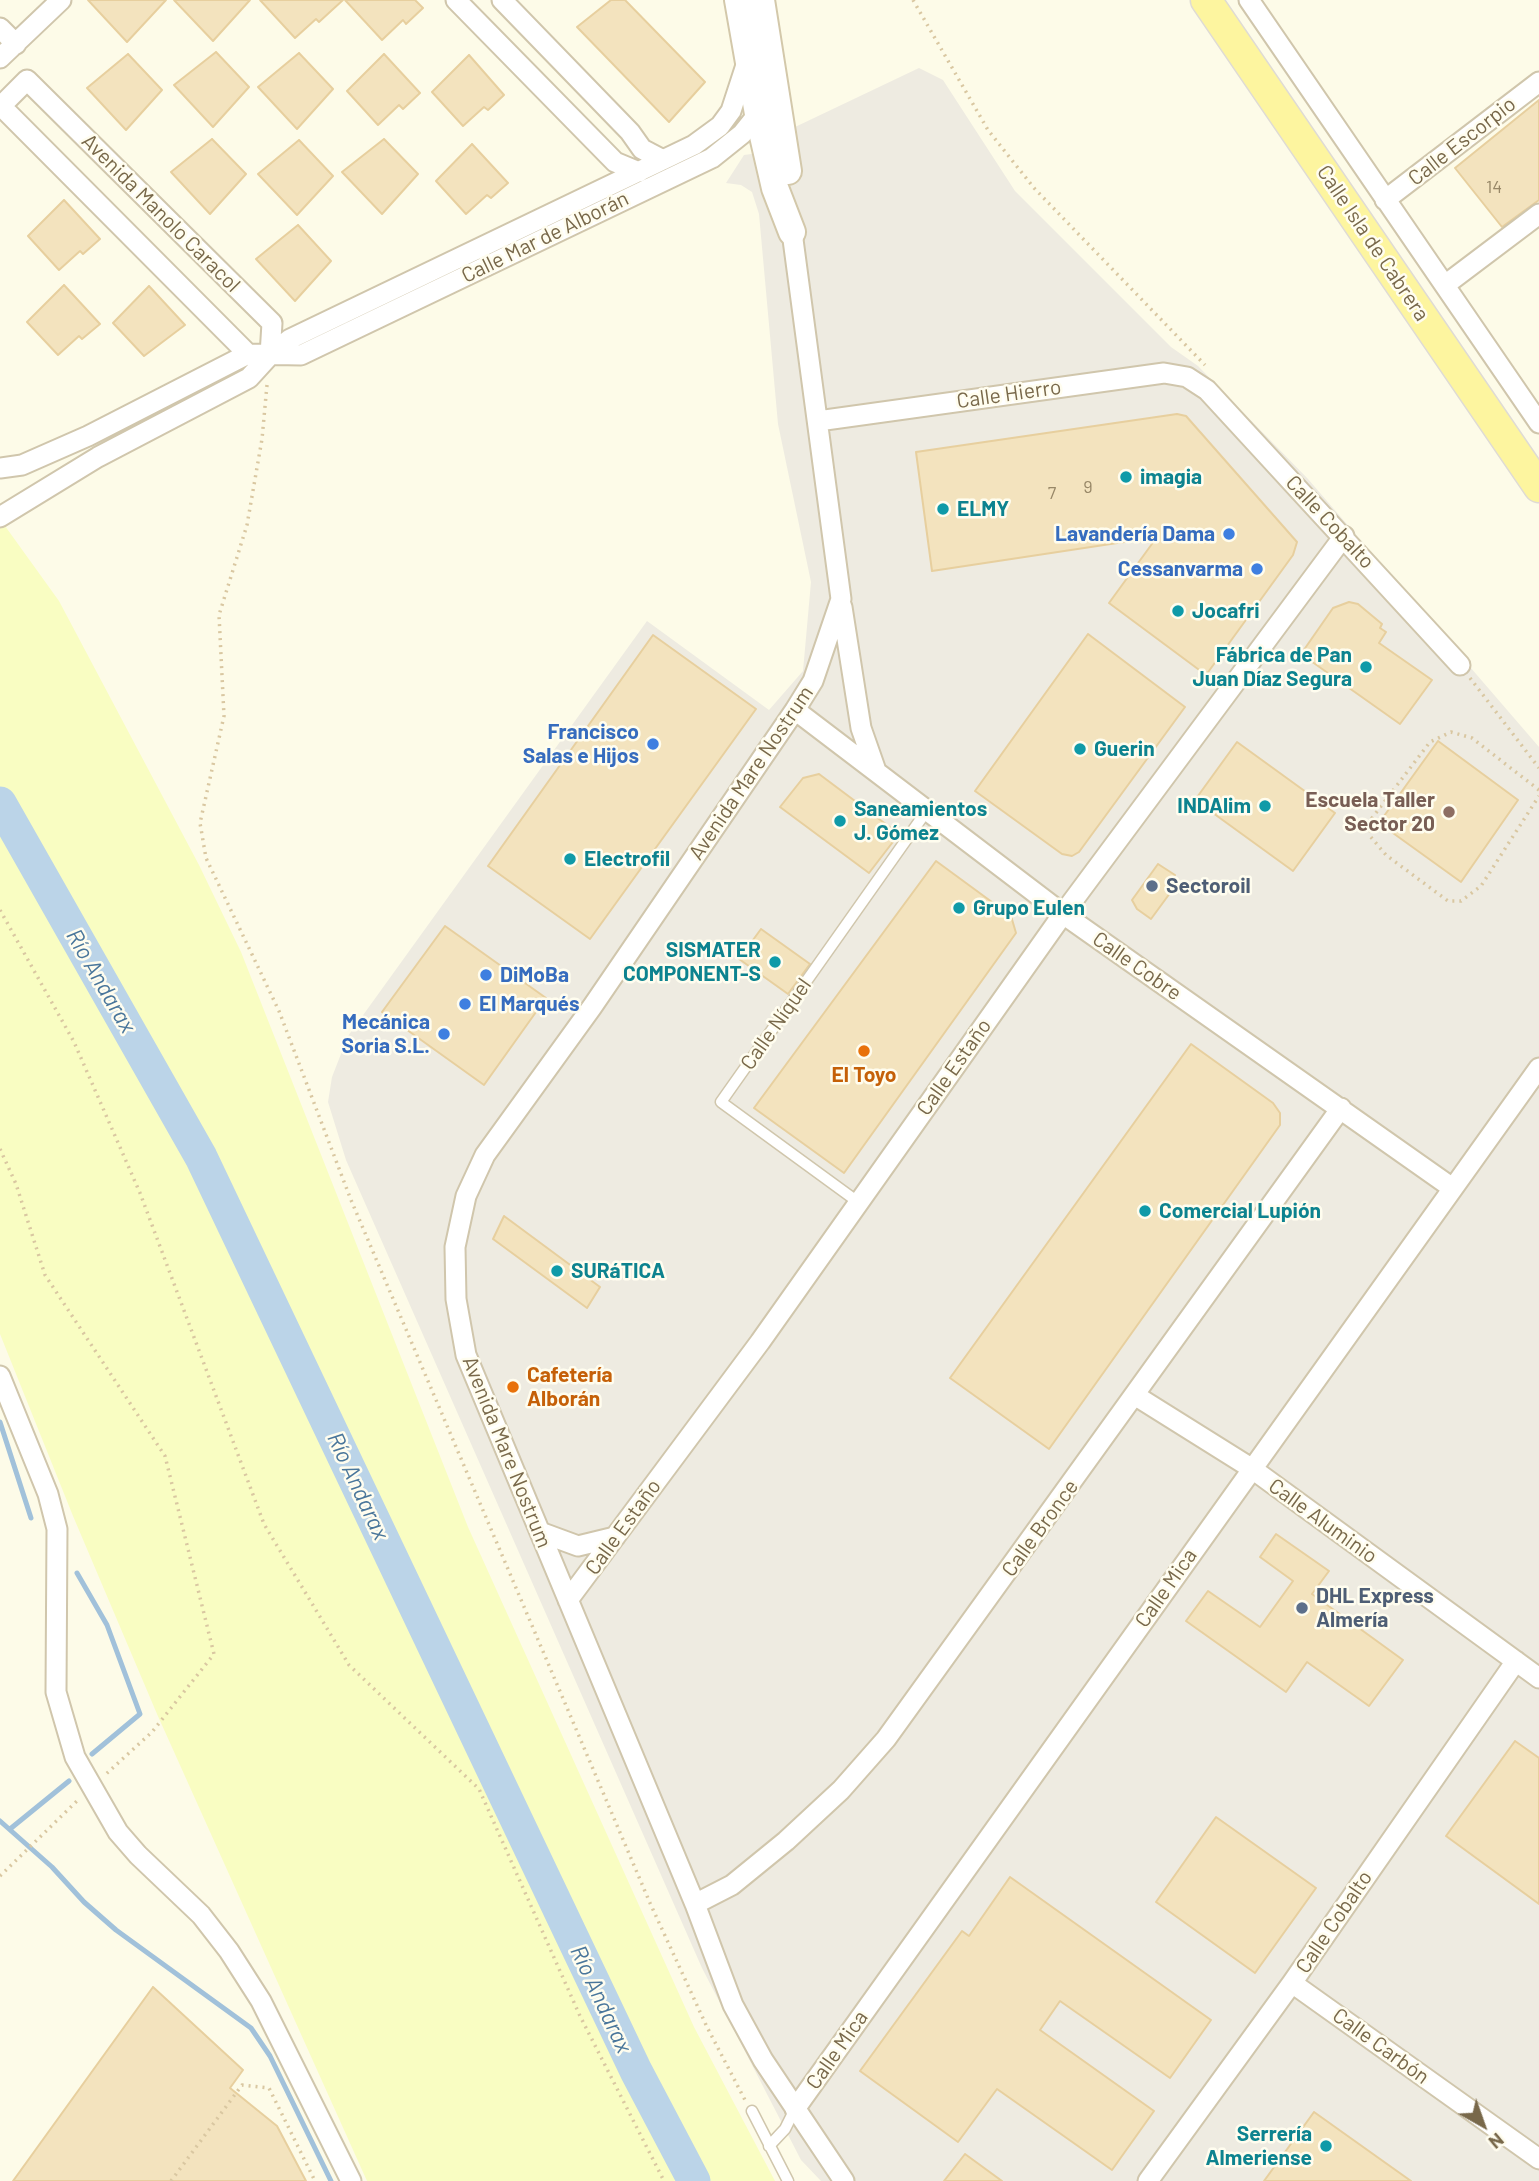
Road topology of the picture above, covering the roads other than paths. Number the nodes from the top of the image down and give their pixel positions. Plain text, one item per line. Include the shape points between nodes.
1 (61, 0) edge
2 (456, 0) edge
3 (502, 0) edge
4 (738, 0) edge
5 (761, 0) edge
6 (1206, 0) edge
7 (1249, 0) edge
8 (0, 28) edge
9 (16, 44) junction
10 (0, 58) edge
11 (759, 60) junction
12 (1539, 82) edge
13 (2, 100) edge
14 (758, 114) junction
15 (642, 149) junction
16 (663, 160) junction
17 (615, 162) junction
18 (643, 180) junction
19 (612, 185) junction
20 (1385, 200) junction
21 (1539, 214) edge
22 (792, 232) junction
23 (1444, 285) junction
24 (248, 354) junction
25 (270, 355) junction
26 (1206, 379) joint
27 (818, 421) junction
28 (1539, 423) edge
29 (0, 468) edge
30 (1539, 487) edge
31 (0, 517) edge
32 (1344, 536) junction
33 (841, 599) junction
34 (1461, 664) road end
35 (795, 710) junction
36 (877, 773) junction
37 (928, 808) junction
38 (1063, 914) junction
39 (1539, 1068) edge
40 (1340, 1108) junction
41 (1451, 1187) junction
42 (858, 1202) junction
43 (0, 1376) edge
44 (1136, 1396) junction
45 (1251, 1468) junction
46 (540, 1532) junction
47 (615, 1536) junction
48 (568, 1600) junction
49 (1516, 1661) junction
50 (1539, 1678) edge
51 (695, 1904) junction
52 (1292, 1983) junction
53 (795, 2109) junction
54 (752, 2111) road end
55 (769, 2146) junction
56 (1539, 2159) edge
57 (351, 2181) edge
58 (788, 2181) edge
59 (844, 2181) edge
60 (1148, 2181) edge

1 - 9 street
2 - 17 street
3 - 15 street
4 - 11 street, Avenida Mare Nostrum
5 - 11 street, Avenida Mare Nostrum
6 - 30 main road, Calle Isla de Cabrera
7 - 20 street, Calle Isla de Cabrera
8 - 9 street
9 - 10 street
11 - 14 street, Avenida Mare Nostrum
11 - 16 street, Calle Mar de Alborán via 720,126
11 - 22 street, Avenida Mare Nostrum via 788,170
12 - 20 street, Calle Escorpio
13 - 24 street, Avenida Manolo Caracol
13 - 25 street, Avenida Manolo Caracol via 27,80 272,323
14 - 18 street, Calle Mar de Alborán via 712,158
14 - 22 street, Avenida Mare Nostrum via 775,188
15 - 16 street
15 - 18 street
16 - 18 street, Calle Mar de Alborán
17 - 18 street
17 - 19 street
18 - 19 street, Calle Mar de Alborán
18 - 25 street, Calle Mar de Alborán via 301,355
19 - 25 street, Calle Mar de Alborán via 290,339
20 - 23 street, Calle Isla de Cabrera
21 - 23 street
22 - 27 street, Avenida Mare Nostrum
23 - 28 street, Calle Isla de Cabrera
24 - 25 street, Calle Mar de Alborán
24 - 29 street, Calle Mar de Alborán via 88,436 22,465
25 - 31 street via 249,378 97,457
26 - 27 street, Calle Hierro via 1164,373
26 - 32 street, Calle Cobalto
27 - 33 street, Avenida Mare Nostrum
32 - 34 street, Calle Cobalto
32 - 38 street, Calle Estaño
33 - 35 street, Avenida Mare Nostrum via 813,681
33 - 36 street, Avenida Mare Nostrum via 861,728
35 - 36 street, Calle Cobre
35 - 46 street, Avenida Mare Nostrum via 592,1007 485,1154 466,1196 455,1247 456,1299 466,1355
36 - 37 street, Calle Cobre
37 - 38 street, Calle Cobre
37 - 42 lane, Calle Níquel via 722,1102
38 - 40 street, Calle Cobre
38 - 42 street, Calle Estaño
39 - 41 street, Calle Mica
40 - 41 street, Calle Cobre
40 - 44 street, Calle Bronce
41 - 45 street, Calle Mica
42 - 47 street, Calle Estaño
43 - 57 street via 48,1494 57,1529 56,1692 83,1772 118,1832 201,1915 229,1951 261,2001
44 - 45 street, Calle Aluminio
44 - 51 street, Calle Bronce via 886,1739 786,1842 732,1885
45 - 49 street, Calle Aluminio
45 - 53 street, Calle Mica
46 - 47 street via 578,1546
46 - 48 street, Avenida Mare Nostrum
47 - 48 street, Calle Estaño
48 - 51 street, Avenida Mare Nostrum
49 - 50 street, Calle Aluminio
49 - 52 street, Calle Cobalto
51 - 53 street, Avenida Mare Nostrum via 733,2005
52 - 56 street, Calle Carbón
52 - 60 street, Calle Cobalto
53 - 55 lane
53 - 59 street, Avenida Mare Nostrum
54 - 55 lane
55 - 58 lane

